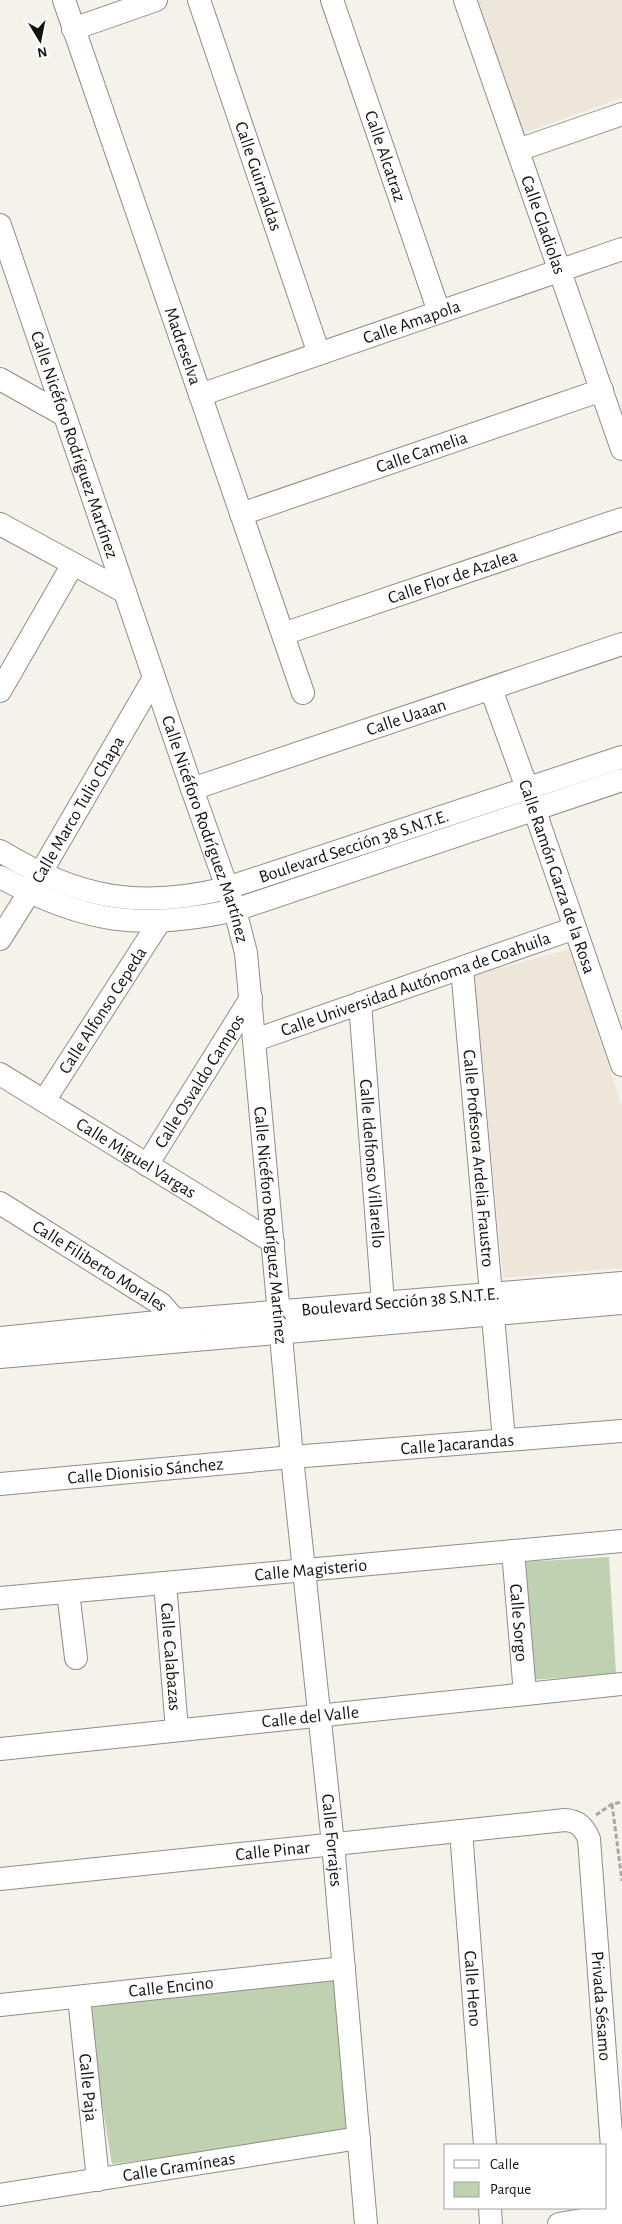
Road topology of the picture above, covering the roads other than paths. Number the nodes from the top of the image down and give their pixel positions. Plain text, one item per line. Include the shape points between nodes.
1 (64, 0) edge
2 (156, 0) edge
3 (199, 0) edge
4 (332, 0) edge
5 (465, 0) edge
6 (74, 29) junction
7 (622, 114) edge
8 (518, 150) junction
9 (2, 235) edge
10 (622, 248) edge
11 (560, 270) junction
12 (439, 312) junction
13 (319, 354) junction
14 (0, 379) edge
15 (602, 390) junction
16 (200, 395) junction
17 (64, 415) junction
18 (622, 449) edge
19 (241, 514) junction
20 (622, 519) edge
21 (0, 524) edge
22 (73, 564) junction
23 (124, 592) junction
24 (283, 634) junction
25 (622, 644) edge
26 (154, 678) junction
27 (491, 689) junction
28 (0, 691) edge
29 (303, 693) dead end
30 (622, 757) edge
31 (622, 780) edge
32 (527, 788) junction
33 (192, 789) junction
34 (534, 810) junction
35 (0, 851) edge
36 (0, 877) edge
37 (35, 883) junction
38 (227, 888) junction
39 (235, 910) junction
40 (160, 921) junction
41 (575, 928) junction
42 (0, 939) edge
43 (462, 968) junction
44 (251, 998) junction
45 (360, 1003) junction
46 (254, 1040) junction
47 (620, 1054) edge
48 (0, 1074) edge
49 (44, 1101) junction
50 (147, 1165) junction
51 (0, 1203) edge
52 (273, 1242) junction
53 (622, 1283) edge
54 (622, 1303) edge
55 (492, 1304) junction
56 (384, 1313) junction
57 (177, 1320) junction
58 (280, 1322) junction
59 (0, 1338) edge
60 (189, 1340) junction
61 (0, 1357) edge
62 (622, 1430) edge
63 (504, 1440) junction
64 (292, 1458) junction
65 (0, 1484) edge
66 (622, 1541) edge
67 (514, 1551) junction
68 (304, 1571) junction
69 (165, 1583) junction
70 (68, 1592) junction
71 (0, 1598) edge
72 (76, 1658) dead end
73 (622, 1684) edge
74 (525, 1694) junction
75 (319, 1715) junction
76 (177, 1730) junction
77 (0, 1749) edge
78 (584, 1829) joint
79 (461, 1831) junction
80 (333, 1844) junction
81 (0, 1878) edge
82 (344, 1968) junction
83 (79, 1997) junction
84 (0, 2005) edge
85 (359, 2138) junction
86 (485, 2144) edge
87 (98, 2180) junction
88 (0, 2195) edge
89 (490, 2209) edge
90 (620, 2213) edge
91 (366, 2224) edge
92 (491, 2224) edge
93 (559, 2224) edge

1 - 6 street, Madreselva
2 - 6 street
3 - 13 street, Calle Guirnaldas
4 - 12 street, Calle Alcatraz
5 - 8 street, Calle Gladiolas
6 - 16 street, Madreselva
7 - 8 street
8 - 11 street, Calle Gladiolas
9 - 17 street, Calle Nicéforo Rodríguez Martínez
10 - 11 street, Calle Amapola
11 - 12 street, Calle Amapola
11 - 15 street, Calle Gladiolas
12 - 13 street, Calle Amapola
13 - 16 street, Calle Amapola
14 - 17 street
15 - 18 street, Calle Gladiolas
15 - 19 street, Calle Camelia
16 - 19 street, Madreselva
17 - 23 street, Calle Nicéforo Rodríguez Martínez
19 - 24 street, Madreselva
20 - 24 street, Calle Flor de Azalea
21 - 22 street
22 - 23 street
22 - 28 street
23 - 26 street, Calle Nicéforo Rodríguez Martínez
24 - 29 street, Madreselva
25 - 27 street, Calle Uaaan
26 - 33 street, Calle Nicéforo Rodríguez Martínez
26 - 37 street, Calle Marco Tulio Chapa
27 - 32 street, Calle Ramón Garza de la Rosa
27 - 33 street, Calle Uaaan
30 - 32 street, Boulevard Sección 38 S.N.T.E.
31 - 34 street, Boulevard Sección 38 S.N.T.E.
32 - 34 street, Calle Ramón Garza de la Rosa
32 - 38 street, Boulevard Sección 38 S.N.T.E.
33 - 38 street, Calle Nicéforo Rodríguez Martínez
34 - 39 street, Boulevard Sección 38 S.N.T.E.
34 - 41 street, Calle Ramón Garza de la Rosa
35 - 37 street, Boulevard Sección 38 S.N.T.E.
36 - 37 street, Boulevard Sección 38 S.N.T.E.
37 - 38 street, Boulevard Sección 38 S.N.T.E. via 147,900 199,895
37 - 40 street, Boulevard Sección 38 S.N.T.E. via 60,906 112,919
37 - 42 street, Calle Marco Tulio Chapa
38 - 39 street, Calle Nicéforo Rodríguez Martínez
39 - 40 street, Boulevard Sección 38 S.N.T.E.
39 - 44 street, Calle Nicéforo Rodríguez Martínez via 246,953
40 - 49 street, Calle Alfonso Cepeda
41 - 43 street, Calle Universidad Autónoma de Coahuila
41 - 47 street, Calle Ramón Garza de la Rosa
43 - 45 street, Calle Universidad Autónoma de Coahuila
43 - 55 street, Calle Profesora Ardelia Fraustro
44 - 46 street, Calle Nicéforo Rodríguez Martínez
44 - 50 street, Calle Osvaldo Campos
45 - 46 street, Calle Universidad Autónoma de Coahuila
45 - 56 street, Calle Idelfonso Villarello
46 - 52 street, Calle Nicéforo Rodríguez Martínez
48 - 49 street, Calle Miguel Vargas
49 - 50 street, Calle Miguel Vargas
50 - 52 street, Calle Miguel Vargas
51 - 57 street, Calle Filiberto Morales via 161,1304
52 - 58 street, Calle Nicéforo Rodríguez Martínez
53 - 55 street, Boulevard Sección 38 S.N.T.E.
54 - 55 street, Boulevard Sección 38 S.N.T.E.
55 - 56 street, Boulevard Sección 38 S.N.T.E.
55 - 63 street, Calle Profesora Ardelia Fraustro
56 - 58 street, Boulevard Sección 38 S.N.T.E.
57 - 58 street, Boulevard Sección 38 S.N.T.E.
57 - 59 street, Boulevard Sección 38 S.N.T.E.
57 - 60 street, Calle Filiberto Morales
58 - 60 street, Boulevard Sección 38 S.N.T.E.
58 - 64 street, Calle Nicéforo Rodríguez Martínez
60 - 61 street, Boulevard Sección 38 S.N.T.E.
62 - 63 street, Calle Jacarandas
63 - 64 street, Calle Jacarandas
64 - 65 street, Calle Dionisio Sánchez
64 - 68 street, Calle Forrajes
66 - 67 street, Calle Magisterio
67 - 68 street, Calle Magisterio
67 - 74 street, Calle Sorgo
68 - 69 street, Calle Magisterio
68 - 75 street, Calle Forrajes
69 - 70 street, Calle Magisterio
69 - 76 street, Calle Calabazas
70 - 71 street, Calle Magisterio
70 - 72 street
73 - 74 street, Calle del Valle
74 - 75 street, Calle del Valle
75 - 76 street, Calle del Valle
75 - 80 street, Calle Forrajes
76 - 77 street, Calle del Valle
78 - 79 street, Calle Pinar via 565,1820
78 - 90 street, Privada Sésamo via 589,1839
79 - 80 street, Calle Pinar
79 - 86 street, Calle Heno
80 - 81 street, Calle Pinar
80 - 82 street, Calle Forrajes
82 - 83 street, Calle Encino
82 - 85 street, Calle Forrajes
83 - 84 street, Calle Encino
83 - 87 street, Calle Paja
85 - 87 street, Calle Gramíneas
85 - 91 street, Calle Forrajes
87 - 88 street, Calle Gramíneas
89 - 92 street
90 - 93 street

